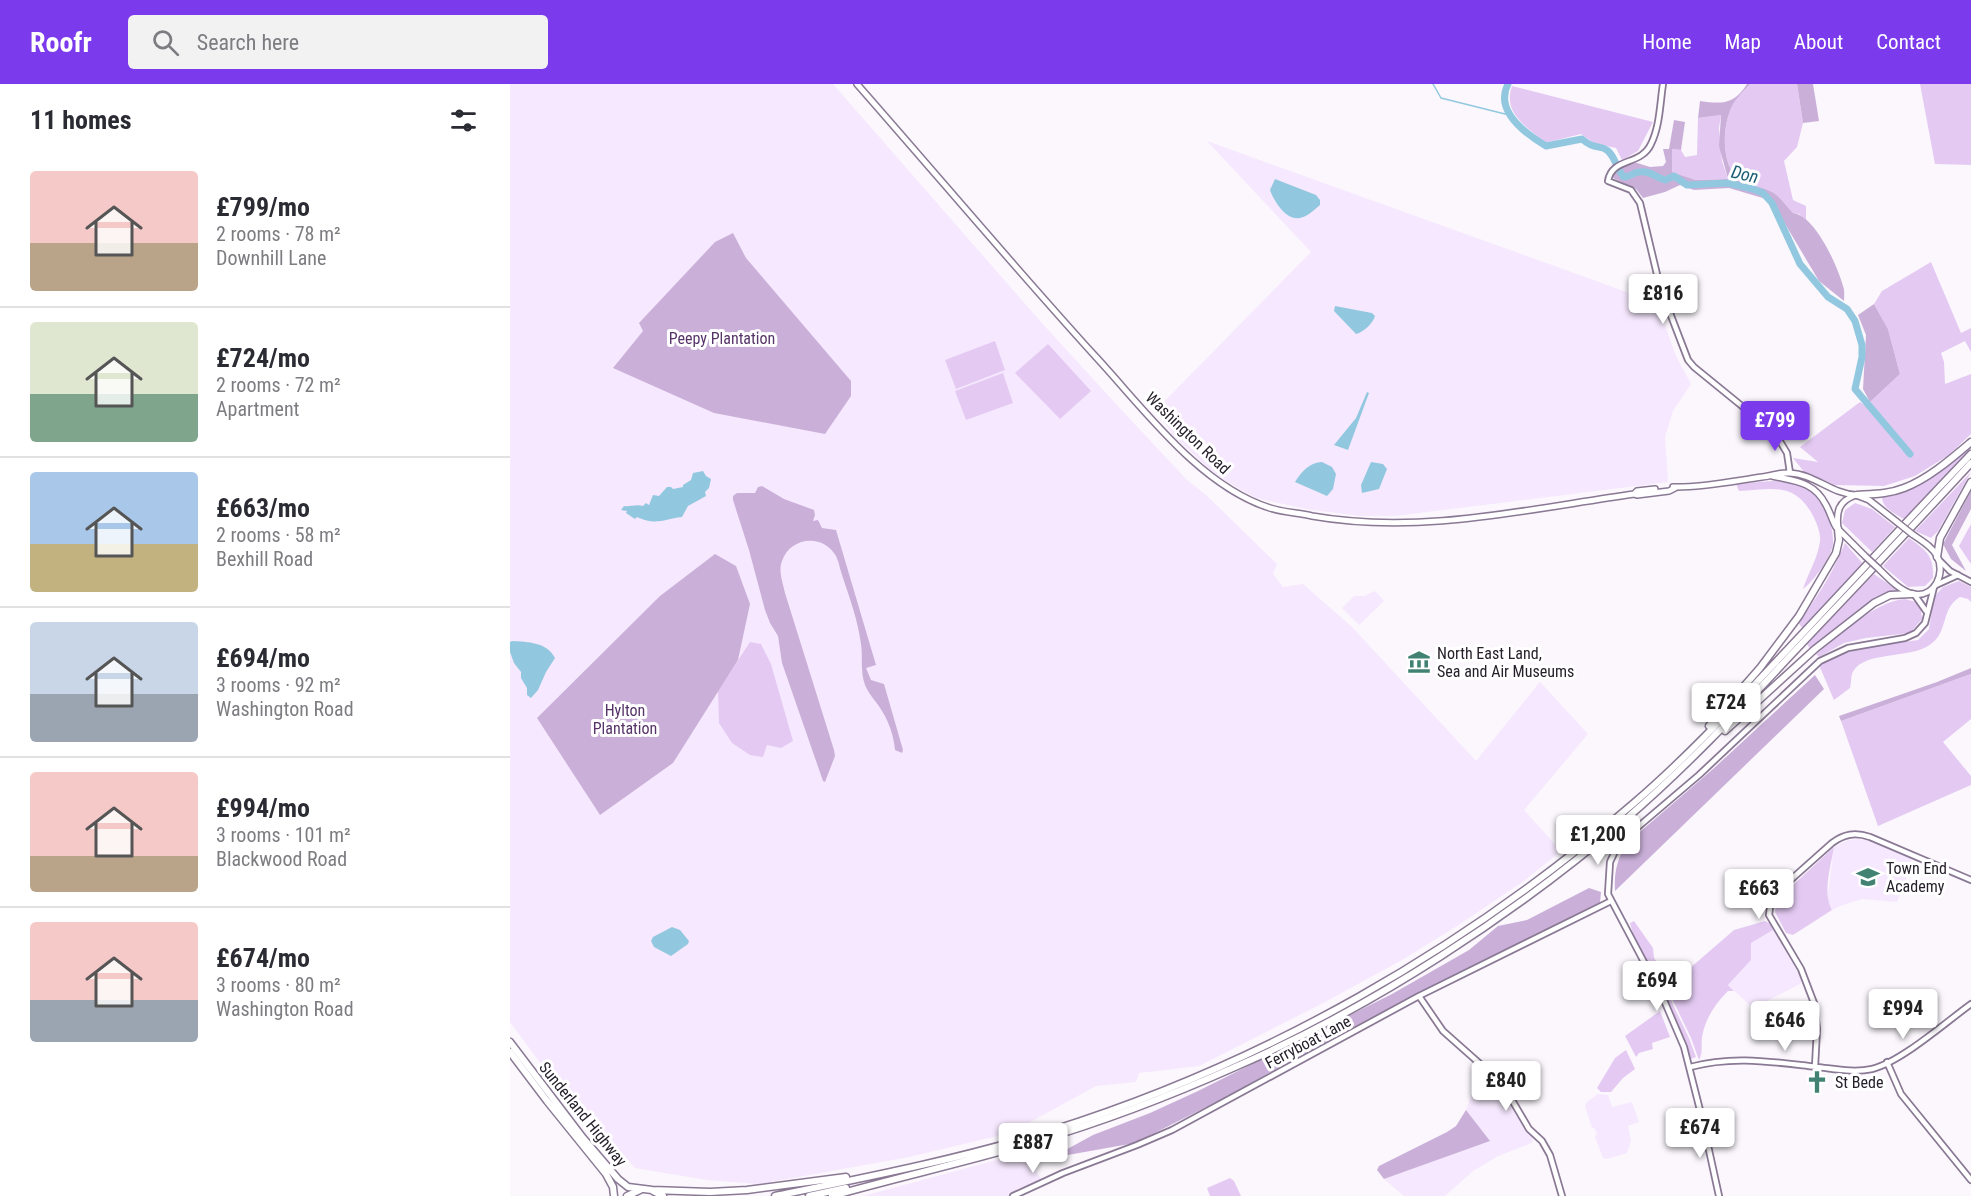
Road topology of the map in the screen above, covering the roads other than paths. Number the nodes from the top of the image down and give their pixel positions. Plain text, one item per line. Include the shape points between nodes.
1 (857, 84) edge
2 (1664, 84) edge
3 (1971, 442) edge
4 (1971, 454) edge
5 (1971, 464) edge
6 (1790, 472) junction
7 (1770, 476) junction
8 (1971, 482) edge
9 (1856, 495) junction
10 (1838, 529) junction
11 (1938, 558) junction
12 (1958, 575) junction
13 (1971, 582) edge
14 (1934, 586) junction
15 (1913, 594) junction
16 (1926, 610) junction
17 (1685, 764) junction
18 (1662, 778) junction
19 (1971, 880) edge
20 (1611, 901) junction
21 (1419, 996) junction
22 (1971, 1004) edge
23 (510, 1042) edge
24 (510, 1052) edge
25 (1887, 1062) junction
26 (1690, 1067) junction
27 (1815, 1067) junction
28 (894, 1171) junction
29 (894, 1178) junction
30 (1971, 1180) edge
31 (644, 1190) junction
32 (652, 1190) junction
33 (612, 1196) edge
34 (627, 1196) edge
35 (663, 1196) edge
36 (776, 1196) edge
37 (809, 1196) edge
38 (832, 1196) edge
39 (1013, 1196) edge
40 (1562, 1196) edge
41 (1719, 1196) edge

1 - 7 main road, Washington Road via 1160,427 1207,474 1236,494 1273,509 1375,524 1446,521 1637,491
2 - 6 street via 1651,146 1638,158 1611,171 1608,182 1631,190 1640,203 1660,287 1688,360 1775,433 1787,453
3 - 9 highway via 1910,486
4 - 18 highway
5 - 17 highway
6 - 7 main road
6 - 9 main road via 1818,480 1841,493
7 - 10 main road via 1812,488 1823,499
8 - 11 highway via 1940,538
9 - 10 main road via 1839,507
9 - 11 main road, bridge via 1869,500
10 - 15 main road, bridge via 1897,585
10 - 18 highway via 1836,553 1799,616 1760,668
11 - 12 street
11 - 14 main road via 1940,572
12 - 13 street
12 - 14 street
14 - 15 main road
14 - 16 street
15 - 16 street
15 - 17 highway via 1887,596 1861,612
16 - 20 street via 1923,626 1912,636 1855,646 1812,667 1725,751 1618,845 1608,873
17 - 29 highway via 1626,819 1491,923 1373,997 1318,1026 1239,1066 1105,1120
18 - 28 highway via 1588,842 1488,917 1317,1020 1238,1059 1101,1113 993,1147
19 - 27 street via 1863,834 1846,834 1776,892 1769,915 1801,969 1814,1004 1818,1029
20 - 21 street, Ferryboat Lane
20 - 26 street via 1663,998
21 - 39 street, Ferryboat Lane via 1172,1130
21 - 40 street via 1443,1031 1496,1078 1529,1129 1542,1141 1551,1155
22 - 25 street
23 - 31 highway, Sunderland Highway via 618,1179 628,1187
24 - 33 highway, Sunderland Highway via 606,1174 613,1186
25 - 27 street via 1860,1070
25 - 30 street via 1901,1094
26 - 27 street via 1734,1059
26 - 41 street
28 - 32 highway via 747,1190
28 - 36 highway
29 - 37 highway
29 - 38 highway
31 - 32 highway
31 - 34 highway
32 - 35 highway

